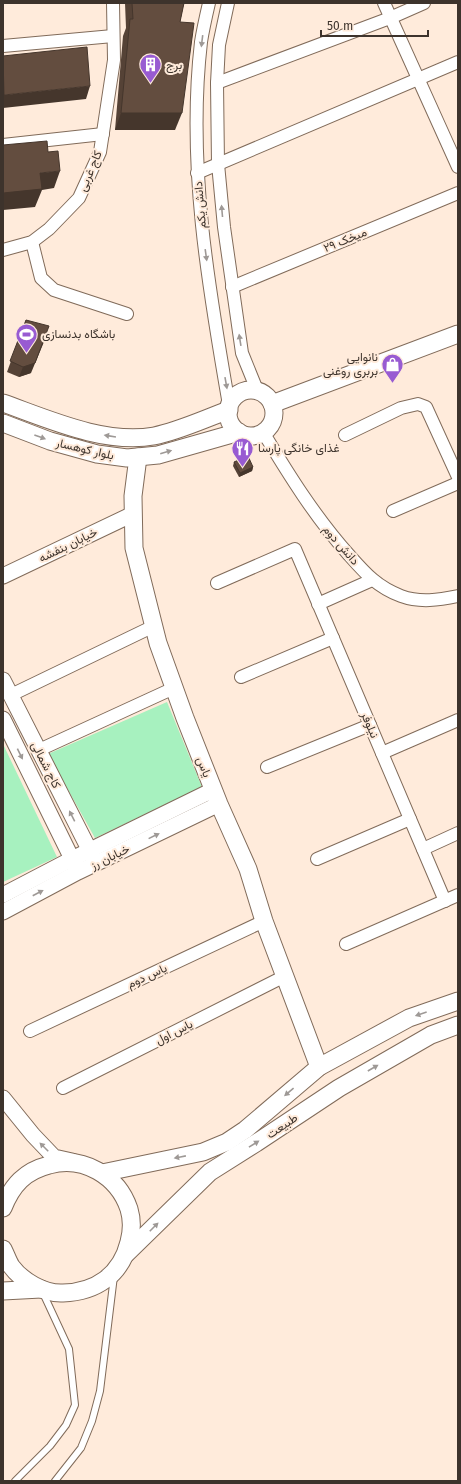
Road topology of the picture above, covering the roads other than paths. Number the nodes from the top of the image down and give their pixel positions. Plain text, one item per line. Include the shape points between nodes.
1 (113, 3) edge
2 (209, 3) edge
3 (228, 3) edge
4 (384, 3) edge
5 (424, 3) edge
6 (390, 18) junction
7 (113, 36) junction
8 (3, 46) edge
9 (458, 62) edge
10 (418, 79) junction
11 (217, 83) junction
12 (103, 134) junction
13 (3, 145) edge
14 (218, 164) junction
15 (458, 166) edge
16 (197, 173) junction
17 (458, 193) edge
18 (32, 242) junction
19 (3, 250) edge
20 (232, 287) junction
21 (127, 314) dead end
22 (458, 334) edge
23 (257, 390) junction
24 (3, 403) edge
25 (272, 404) junction
26 (229, 407) junction
27 (3, 423) edge
28 (239, 432) junction
29 (263, 432) junction
30 (345, 435) dead end
31 (138, 457) junction
32 (458, 477) edge
33 (458, 483) edge
34 (393, 511) dead end
35 (133, 514) junction
36 (3, 576) edge
37 (372, 580) junction
38 (216, 583) dead end
39 (458, 596) edge
40 (318, 604) junction
41 (154, 626) junction
42 (333, 638) junction
43 (242, 677) dead end
44 (3, 680) edge
45 (174, 688) junction
46 (11, 695) junction
47 (3, 719) edge
48 (458, 720) edge
49 (370, 726) junction
50 (39, 750) junction
51 (382, 753) junction
52 (267, 767) dead end
53 (216, 797) junction
54 (410, 819) junction
55 (458, 833) edge
56 (423, 849) junction
57 (93, 857) junction
58 (317, 859) dead end
59 (75, 865) junction
60 (3, 895) edge
61 (458, 895) edge
62 (445, 901) junction
63 (3, 912) edge
64 (264, 921) junction
65 (346, 944) dead end
66 (285, 976) junction
67 (458, 1002) edge
68 (458, 1025) edge
69 (30, 1031) dead end
70 (319, 1067) junction
71 (63, 1088) dead end
72 (3, 1098) edge
73 (78, 1163) junction
74 (102, 1173) junction
75 (3, 1208) edge
76 (3, 1249) edge
77 (126, 1254) junction
78 (114, 1272) junction
79 (42, 1289) junction
80 (3, 1291) edge
81 (15, 1481) edge
82 (55, 1481) edge

1 - 7 street, کاج غربی
2 -> 16 street, دانش یکم via 202,41 198,92
3 - 11 street, دانش یکم via 219,45
4 - 6 street
5 - 6 street
6 - 10 street
6 - 11 street
7 - 8 street
7 - 12 street, کاج غربی via 114,60
9 - 10 street
10 - 14 street
10 - 15 street
11 - 14 street, دانش یکم
12 - 13 street
12 - 18 street, کاج غربی via 100,152 78,198 49,229
14 - 16 street
20 -> 14 street, دانش یکم
16 -> 26 street, دانش یکم via 202,230
17 - 20 street, میخک ۲۹
18 - 19 street, کاج غربی
18 - 21 street via 41,278 54,290
23 -> 20 street, دانش یکم via 242,353
22 - 25 main road
23 - 25 main road via 269,398
23 - 26 main road via 238,394
26 -> 24 main road, بلوار کوهسار via 190,425 154,436 128,439 101,435
25 - 29 main road via 274,417
26 - 28 main road via 230,423
27 -> 31 main road, بلوار کوهسار via 50,441 97,454
28 - 29 main road via 251,436
31 -> 28 main road, بلوار کوهسار via 158,455
29 - 37 street, دانش دوم via 298,490 331,535
30 - 32 street via 401,408 418,404 426,407
31 - 35 main road, یاس
33 - 34 street
35 - 36 street, خیابان بنفشه
35 - 41 main road, یاس via 134,548
37 - 39 street, دانش دوم via 402,596 421,600 440,600
37 - 40 street
38 - 40 street, نیلوفر via 295,549
40 - 42 street, نیلوفر
41 - 45 main road, یاس
41 - 46 street
42 - 43 street
42 - 49 street, نیلوفر
44 - 46 street, کاج شمالی
45 - 50 street
45 - 53 main road, یاس
46 - 50 street, کاج شمالی
47 -> 59 street, کاج شمالی
48 - 51 street
49 - 51 street, نیلوفر
49 - 52 street
57 -> 50 street, کاج شمالی
51 - 54 street, نیلوفر
53 - 57 street, خیابان رز
53 - 64 main road, یاس via 248,869
54 - 56 street, نیلوفر
54 - 58 street
55 - 56 street
56 - 62 street, نیلوفر
57 - 59 street, خیابان رز
59 - 60 street, خیابان رز
63 -> 59 street, خیابان رز
61 - 62 street
62 - 65 street
64 - 66 main road, یاس
64 - 69 street, یاس دوم
66 - 70 main road, یاس
66 - 71 street, یاس اول
67 -> 70 main road, طبیعت via 409,1018
77 -> 68 main road, طبیعت via 210,1172 339,1088 431,1035
70 -> 74 main road, طبیعت via 245,1130 227,1142 203,1152
73 -> 72 street via 54,1157 33,1136
73 - 74 main road
73 - 75 main road via 58,1162 38,1168 21,1179 8,1195
74 - 77 main road via 119,1188 129,1209 132,1232
76 - 79 main road via 11,1266 24,1280
77 - 78 main road
78 - 79 main road via 99,1284 81,1292 61,1294
78 - 82 lane via 100,1392 92,1421 81,1448
79 - 80 main road
79 - 81 lane via 69,1349 74,1405 66,1425 50,1446

